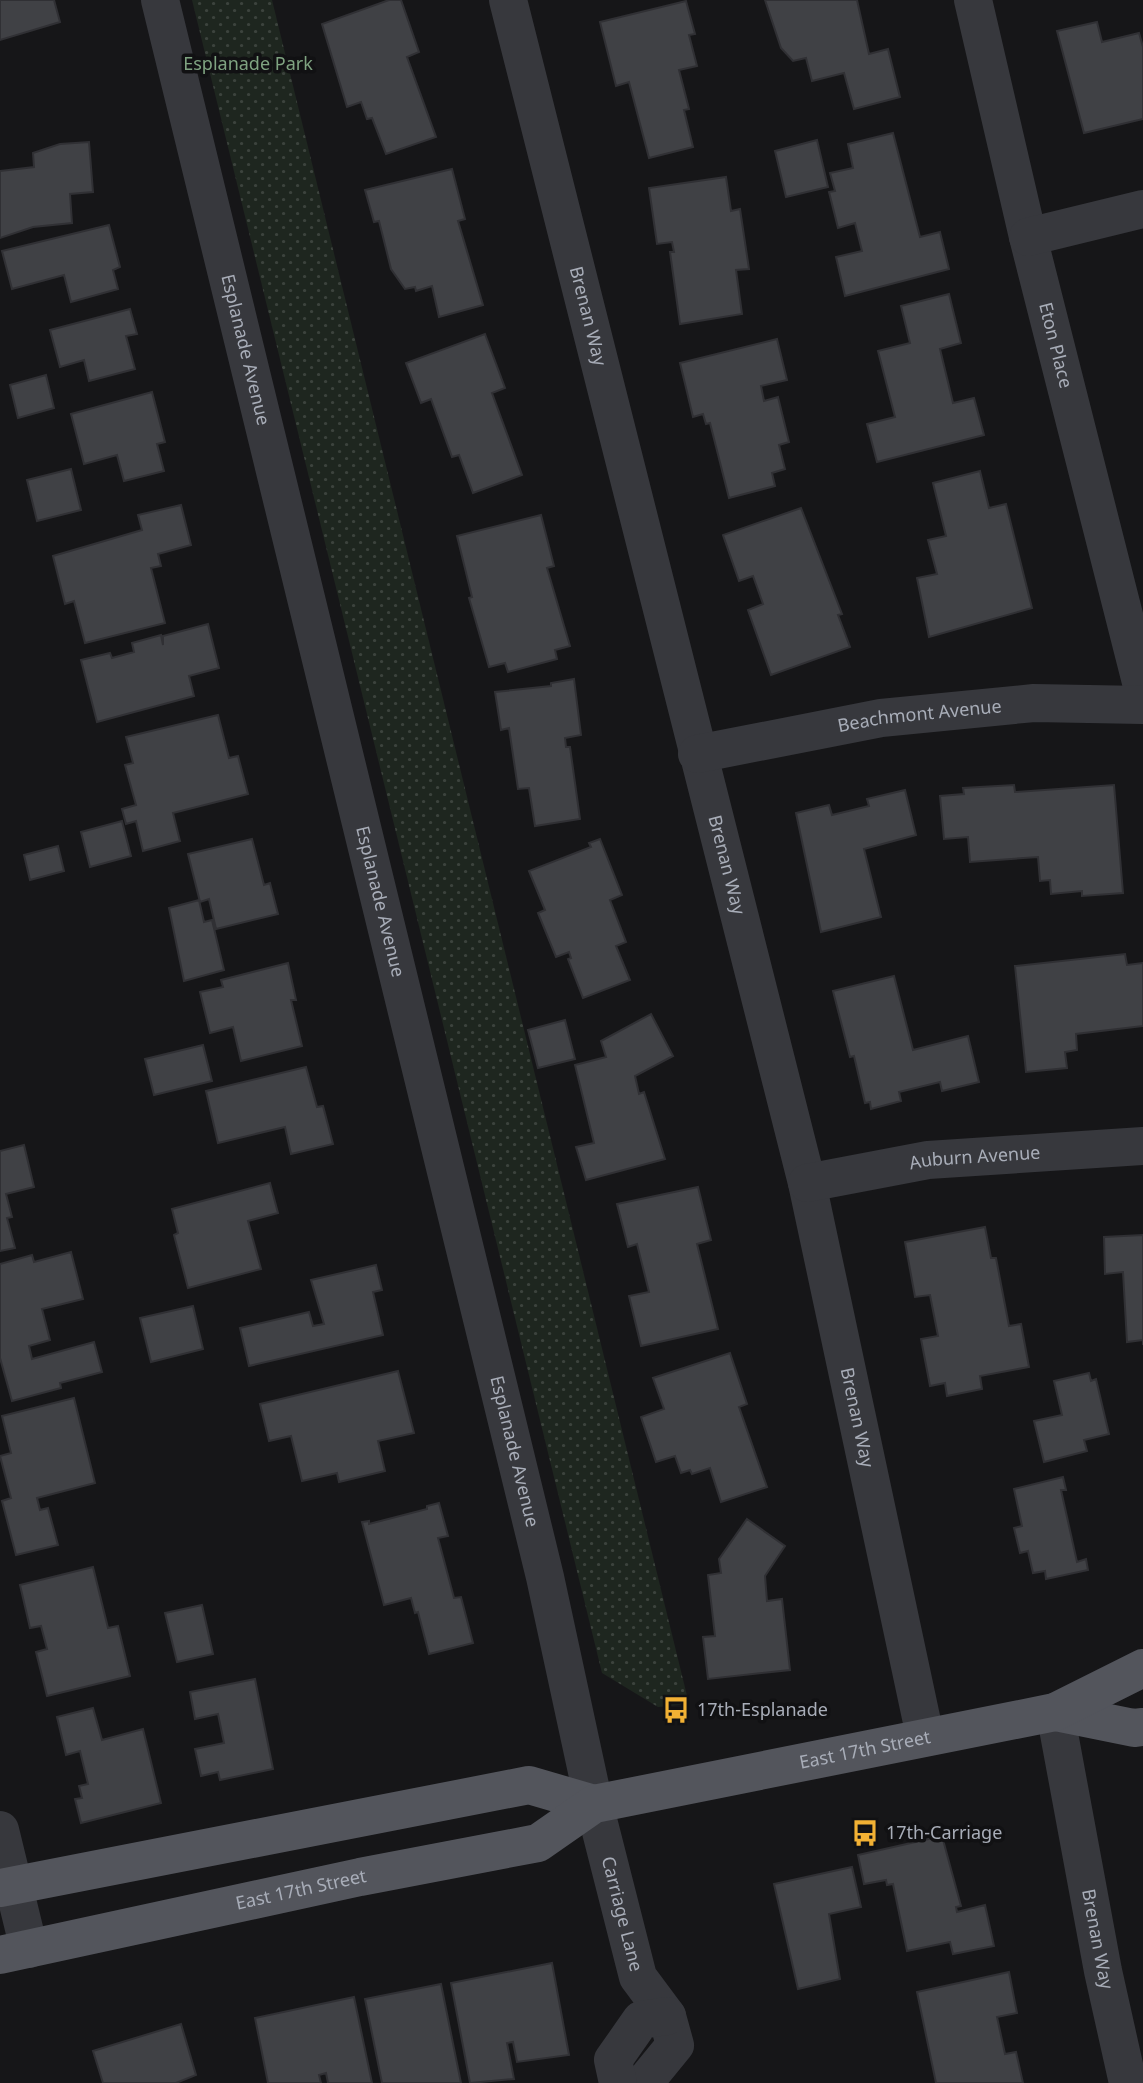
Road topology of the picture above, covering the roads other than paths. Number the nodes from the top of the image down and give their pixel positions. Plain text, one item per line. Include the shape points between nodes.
1 (160, 0) edge
2 (508, 0) edge
3 (973, 0) edge
4 (1143, 209) edge
5 (1028, 237) junction
6 (1143, 690) edge
7 (1143, 705) edge
8 (697, 754) junction
9 (1143, 1146) edge
10 (807, 1183) junction
11 (1143, 1668) edge
12 (1055, 1712) junction
13 (1143, 1727) edge
14 (925, 1736) junction
15 (594, 1804) junction
16 (0, 1830) edge
17 (7, 1887) edge
18 (15, 1952) edge
19 (667, 2016) junction
20 (618, 2083) edge
21 (643, 2083) edge
22 (1128, 2083) edge

1 - 15 street, Esplanade Avenue via 545,1577
2 - 8 street, Brenan Way
3 - 5 street, Eton Place
4 - 5 street
5 - 6 street, Eton Place
7 - 8 street, Beachmont Avenue via 1034,704 881,718
8 - 10 street, Brenan Way
9 - 10 street, Auburn Avenue via 928,1160
10 - 14 street, Brenan Way
11 - 12 main road, East 17th Street
12 - 13 main road, East 17th Street
12 - 14 main road, East 17th Street
12 - 22 street, Brenan Way
14 - 15 main road, East 17th Street
15 - 17 main road, East 17th Street via 529,1785
15 - 18 main road, East 17th Street via 538,1843
15 - 19 street, Carriage Lane via 638,1977
16 - 17 street
17 - 18 street
19 - 20 street via 641,2020 626,2039 613,2060
19 - 21 street, Carriage Lane via 675,2045

